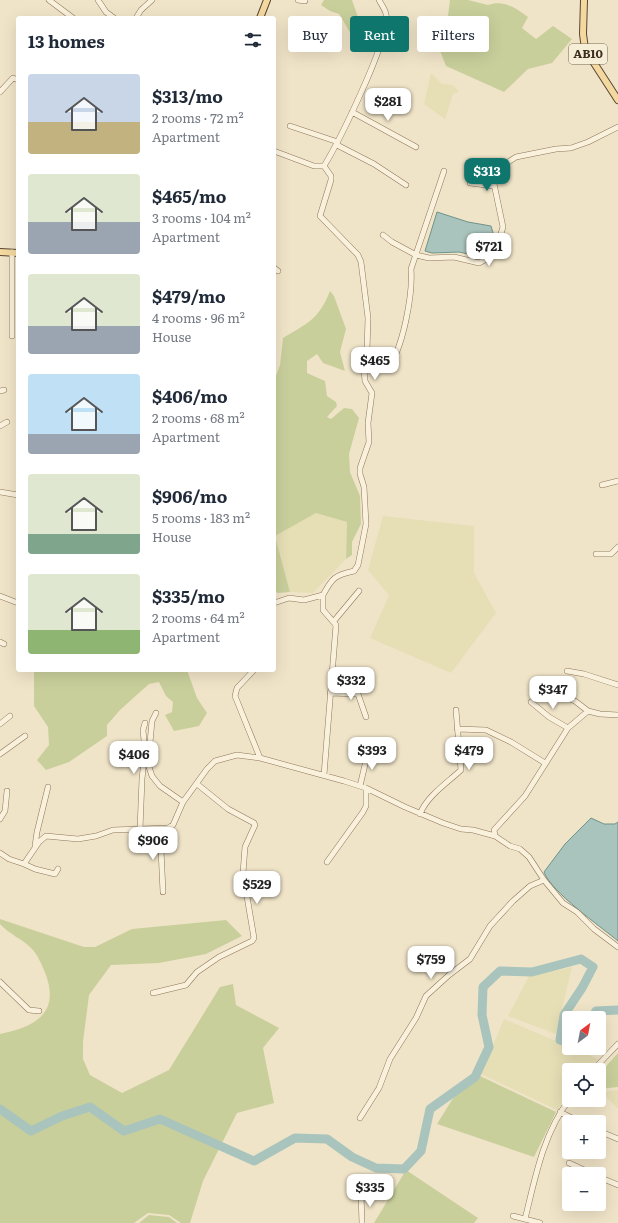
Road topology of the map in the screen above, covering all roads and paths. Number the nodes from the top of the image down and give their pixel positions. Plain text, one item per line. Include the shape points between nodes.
1 (49, 0) edge
2 (98, 0) edge
3 (143, 0) edge
4 (152, 0) edge
5 (267, 0) edge
6 (298, 0) edge
7 (379, 0) edge
8 (584, 0) edge
9 (305, 1) dead end
10 (147, 5) junction
11 (70, 16) edge
12 (111, 16) edge
13 (138, 16) edge
14 (261, 16) edge
15 (16, 79) edge
16 (0, 92) edge
17 (618, 100) edge
18 (352, 112) junction
19 (290, 126) dead end
20 (618, 127) edge
21 (338, 144) junction
22 (416, 147) dead end
23 (276, 152) edge
24 (324, 166) junction
25 (444, 171) dead end
26 (470, 184) dead end
27 (406, 185) dead end
28 (494, 186) junction
29 (383, 235) dead end
30 (0, 252) edge
31 (15, 252) edge
32 (416, 255) junction
33 (12, 336) dead end
34 (364, 370) junction
35 (7, 422) dead end
36 (0, 426) edge
37 (618, 481) edge
38 (602, 485) dead end
39 (0, 492) edge
40 (16, 495) edge
41 (618, 547) edge
42 (596, 554) dead end
43 (359, 591) dead end
44 (323, 595) junction
45 (0, 596) edge
46 (16, 602) edge
47 (276, 602) edge
48 (334, 621) junction
49 (567, 671) dead end
50 (252, 672) edge
51 (565, 683) dead end
52 (618, 685) edge
53 (330, 692) junction
54 (531, 702) dead end
55 (456, 710) dead end
56 (588, 711) junction
57 (156, 712) dead end
58 (618, 715) edge
59 (10, 716) dead end
60 (366, 717) dead end
61 (145, 723) dead end
62 (0, 724) edge
63 (568, 728) junction
64 (457, 729) junction
65 (25, 736) dead end
66 (368, 752) dead end
67 (0, 754) edge
68 (260, 758) junction
69 (546, 763) junction
70 (324, 775) junction
71 (197, 784) junction
72 (360, 786) junction
73 (48, 787) dead end
74 (366, 788) junction
75 (7, 791) dead end
76 (183, 802) junction
77 (420, 814) junction
78 (0, 819) edge
79 (140, 829) junction
80 (160, 829) junction
81 (495, 836) junction
82 (35, 849) junction
83 (0, 853) edge
84 (327, 862) dead end
85 (24, 864) junction
86 (58, 869) dead end
87 (544, 880) junction
88 (163, 892) dead end
89 (618, 947) edge
90 (0, 982) edge
91 (152, 994) dead end
92 (40, 1011) dead end
93 (618, 1044) edge
94 (600, 1063) edge
95 (564, 1107) edge
96 (560, 1112) junction
97 (566, 1115) edge
98 (360, 1118) dead end
99 (606, 1134) edge
100 (618, 1139) edge
101 (569, 1163) dead end
102 (578, 1167) edge
103 (606, 1180) edge
104 (618, 1185) edge
105 (362, 1194) dead end
106 (513, 1216) dead end
107 (525, 1219) junction
108 (362, 1223) edge
109 (540, 1223) edge

1 - 11 street
2 - 12 street
3 - 10 street
4 - 10 street
5 - 14 main road
6 - 9 street
7 - 18 street via 386,14 386,21 376,57
8 - 17 main road, AB10 via 585,49
10 - 13 street
15 - 16 street via 13,78
18 - 21 street
18 - 22 street
19 - 21 street
20 - 28 street via 572,148 516,157 496,170
21 - 24 street
21 - 27 street
23 - 24 street via 314,166
24 - 34 street via 331,180 320,216 354,249 361,262 368,318
25 - 32 street
26 - 28 street
28 - 32 street via 503,227 490,257 479,263 454,257 429,258
29 - 32 street
30 - 31 main road
31 - 33 street
32 - 34 street via 411,269 412,286 408,308 394,360 387,369
34 - 44 street via 365,381 372,393 368,423 369,442 360,468 366,524 358,565 354,571 338,574 330,581
35 - 36 street
37 - 38 street
39 - 40 street
41 - 42 street via 611,554
43 - 48 street
44 - 47 street via 304,600 290,598
44 - 48 street via 323,610
45 - 46 street
48 - 53 street via 336,625
49 - 52 street
50 - 68 street via 237,688 235,696
51 - 56 street via 561,696 575,701
53 - 60 street via 358,694
53 - 70 street
54 - 63 street
55 - 64 street
56 - 58 street
56 - 63 street
57 - 76 street via 152,721 148,764 152,776 160,786
59 - 62 street
61 - 79 street via 143,730 146,751
63 - 69 street
64 - 69 street via 486,730
64 - 77 street via 461,770 434,794
65 - 67 street
66 - 72 street
68 - 70 street
68 - 71 street via 237,755 215,761
69 - 81 street via 525,796 494,830
70 - 72 street
71 - 76 street
71 - 91 street via 228,809 255,825 245,847 243,873 254,938 197,972 186,985
72 - 74 street
73 - 82 street via 36,832
74 - 77 street
74 - 84 street via 366,806 363,812
75 - 78 street via 5,811
76 - 80 street via 173,825
77 - 81 street via 461,829
79 - 80 street
79 - 82 street via 113,830 78,839 46,836
80 - 88 street
81 - 87 street via 520,849 529,857
82 - 85 street
83 - 85 street
85 - 86 street via 35,870 55,874
87 - 89 street via 563,903
87 - 98 street via 530,886 513,901 490,926 470,959 426,996 416,1018 390,1059 379,1088
90 - 92 street via 29,1010
93 - 94 street
95 - 96 street
96 - 97 street
96 - 107 street via 540,1160
99 - 100 street
101 - 102 street
103 - 104 street
105 - 108 street
106 - 107 street
107 - 109 street

